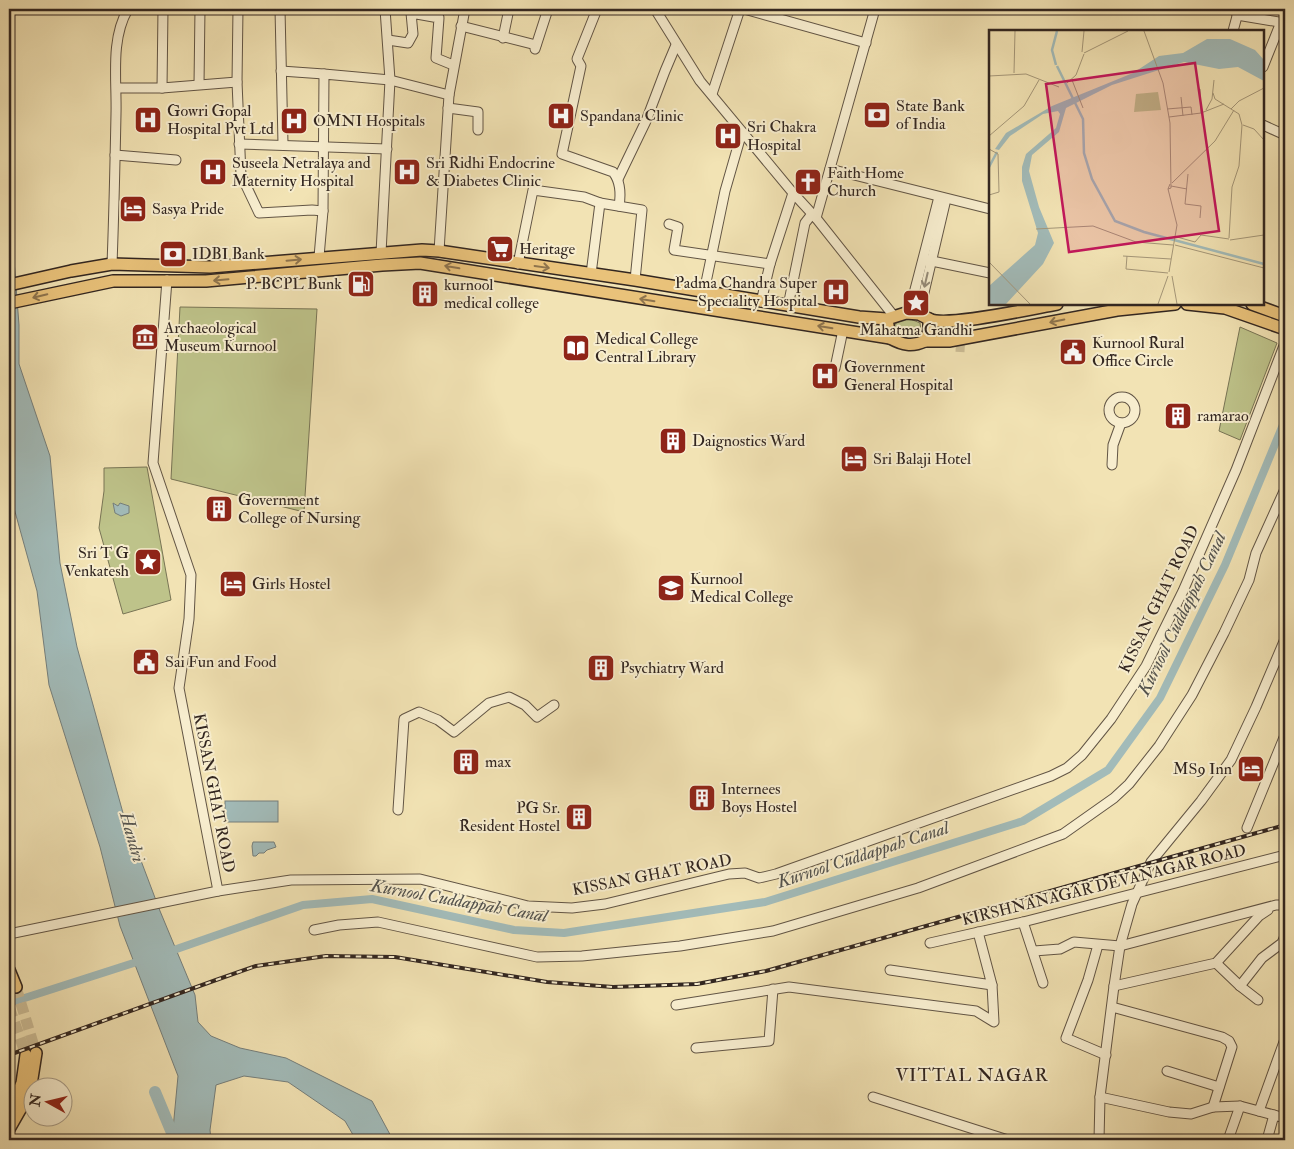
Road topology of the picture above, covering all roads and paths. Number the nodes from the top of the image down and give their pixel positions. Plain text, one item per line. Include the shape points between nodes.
1 (128, 9) edge
2 (164, 9) edge
3 (200, 9) edge
4 (238, 9) edge
5 (280, 9) edge
6 (385, 9) edge
7 (464, 9) edge
8 (509, 9) edge
9 (548, 9) edge
10 (597, 9) edge
11 (655, 9) edge
12 (740, 9) edge
13 (744, 9) edge
14 (875, 9) edge
15 (1238, 12) edge
16 (1283, 22) edge
17 (461, 26) junction
18 (1233, 30) edge
19 (503, 38) junction
20 (388, 40) junction
21 (866, 43) junction
22 (676, 45) junction
23 (453, 65) junction
24 (1264, 65) edge
25 (281, 71) junction
26 (324, 74) junction
27 (390, 80) junction
28 (237, 82) junction
29 (199, 84) junction
30 (117, 88) junction
31 (162, 88) junction
32 (449, 94) junction
33 (712, 94) junction
34 (448, 108) junction
35 (1264, 125) edge
36 (478, 130) dead end
37 (742, 132) junction
38 (1285, 135) edge
39 (238, 144) junction
40 (283, 144) junction
41 (322, 146) junction
42 (387, 149) junction
43 (115, 155) junction
44 (176, 160) dead end
45 (830, 169) junction
46 (618, 179) junction
47 (793, 193) junction
48 (942, 198) junction
49 (600, 203) junction
50 (619, 206) junction
51 (989, 210) edge
52 (323, 212) junction
53 (814, 216) junction
54 (669, 224) dead end
55 (439, 251) junction
56 (712, 256) junction
57 (319, 258) junction
58 (382, 259) junction
59 (927, 260) junction
60 (112, 264) junction
61 (150, 264) junction
62 (518, 264) junction
63 (770, 264) junction
64 (989, 273) edge
65 (591, 274) junction
66 (149, 280) junction
67 (167, 280) junction
68 (635, 280) junction
69 (9, 285) edge
70 (704, 292) junction
71 (761, 302) junction
72 (9, 303) edge
73 (1052, 305) edge
74 (1165, 305) edge
75 (1196, 305) edge
76 (1255, 305) edge
77 (788, 306) junction
78 (906, 313) junction
79 (924, 316) junction
80 (1285, 316) edge
81 (890, 317) junction
82 (1285, 329) edge
83 (844, 330) junction
84 (890, 338) junction
85 (925, 341) junction
86 (1285, 343) edge
87 (835, 368) dead end
88 (1121, 424) dead end
89 (1112, 465) dead end
90 (1285, 489) edge
91 (1285, 639) edge
92 (554, 705) dead end
93 (1285, 735) edge
94 (398, 810) dead end
95 (1247, 828) dead end
96 (1285, 855) edge
97 (218, 891) junction
98 (1138, 892) junction
99 (1281, 905) edge
100 (1023, 922) junction
101 (314, 930) dead end
102 (978, 932) junction
103 (10, 934) edge
104 (1285, 936) edge
105 (930, 943) dead end
106 (1098, 945) junction
107 (1120, 946) junction
108 (1034, 951) junction
109 (1216, 963) junction
110 (9, 970) edge
111 (890, 970) dead end
112 (1043, 983) dead end
113 (992, 985) junction
114 (1114, 986) junction
115 (1240, 986) junction
116 (16, 987) tunnel mouth
117 (773, 989) junction
118 (1258, 1000) dead end
119 (676, 1005) dead end
120 (1112, 1007) junction
121 (1285, 1038) edge
122 (696, 1048) dead end
123 (1106, 1055) junction
124 (1167, 1071) dead end
125 (1219, 1087) junction
126 (873, 1097) dead end
127 (1100, 1098) junction
128 (1240, 1106) junction
129 (1213, 1107) junction
130 (1258, 1111) junction
131 (9, 1112) edge
132 (1274, 1115) junction
133 (1285, 1118) edge
134 (9, 1129) edge
135 (1008, 1140) edge
136 (1099, 1140) edge
137 (1228, 1140) edge
138 (1267, 1140) edge

1 - 30 street via 115,52
2 - 31 street
3 - 29 street
4 - 28 street
5 - 25 street
6 - 20 street
7 - 17 street
8 - 19 street
9 - 19 street via 536,47
10 - 46 street via 576,60 581,66 562,154 613,172
11 - 22 street
12 - 33 street
13 - 21 street
14 - 21 street
15 - 16 street
15 - 18 street
16 - 24 street
17 - 19 street
17 - 23 street
20 - 23 street via 408,43 413,34 411,12 439,18 436,58
20 - 27 street
21 - 45 street
22 - 33 street
22 - 46 street via 646,121
23 - 32 street
25 - 26 street
25 - 40 street
26 - 27 street
26 - 41 street
27 - 32 street
27 - 42 street
28 - 29 street
28 - 39 street
29 - 31 street
30 - 31 street
30 - 43 street
32 - 34 street
33 - 37 street
34 - 36 street via 478,112
34 - 55 street
35 - 38 street
37 - 47 street
37 - 56 street via 725,191
39 - 40 street
39 - 52 street via 241,175 258,213
40 - 41 street
41 - 42 street
41 - 52 street
42 - 58 street
43 - 44 street
43 - 60 street
45 - 48 street
45 - 53 street
46 - 50 street
47 - 53 street
47 - 63 street
48 - 51 street
48 - 59 street
49 - 50 street
49 - 62 street via 584,197 532,190
49 - 65 street
50 - 68 street via 642,210
52 - 57 street
53 - 77 street via 805,223
53 - 81 street
54 - 56 street via 678,227 674,250
55 - 58 main road via 422,250
55 - 62 main road
56 - 63 street
56 - 70 street
57 - 58 main road
61 -> 57 main road via 210,267
58 -> 67 main road via 206,281
83 -> 58 main road via 431,264
59 - 64 street
59 - 78 street
59 -> 79 street
60 - 61 main road
60 - 69 main road
61 - 66 main road
62 -> 65 main road
63 - 71 street
65 - 68 main road
66 - 67 main road
66 -> 72 main road via 113,281
67 - 97 street, KISSAN GHAT ROAD via 153,463 191,575 189,619 179,688
68 - 70 main road
70 - 71 main road
71 - 77 main road
73 - 79 main road via 946,321 932,321
74 -> 85 main road via 1116,310 949,341
75 - 82 main road via 1225,308
76 - 80 main road
77 - 81 main road via 859,317
78 - 79 main road
78 - 81 main road
79 - 85 main road via 929,331
81 - 84 main road
83 - 84 main road
83 - 87 street
84 - 85 main road via 903,345
86 - 97 street, KISSAN GHAT ROAD via 1236,470 1146,666 1105,726 1067,768 776,874 759,878 744,873 729,874 605,904 572,908 528,906 420,879 291,880
88 - 89 street via 1113,445
90 - 101 street via 1256,553 1249,580 1183,709 1129,784 1063,834 918,888 773,932 680,946 582,956 536,957 378,922
91 - 98 street via 1231,760 1151,862
92 - 94 street via 537,717 509,696 489,703 454,732 419,712 404,719
93 - 95 street
96 - 98 street, KIRSHNANAGAR DEVANAGAR ROAD
97 - 103 street
98 - 100 street, KIRSHNANAGAR DEVANAGAR ROAD
98 - 107 street
99 - 107 street
99 - 109 street via 1259,916
100 - 102 street, KIRSHNANAGAR DEVANAGAR ROAD
100 - 108 street
102 - 105 street, KIRSHNANAGAR DEVANAGAR ROAD
102 - 113 street
104 - 115 street
106 - 107 street
106 - 108 street via 1074,942 1060,949
106 - 123 street via 1066,1038
107 - 114 street
108 - 112 street
109 - 114 street
109 - 115 street
110 - 116 main road
111 - 113 street
113 - 117 street via 994,1022 976,1011 789,986
114 - 120 street
115 - 118 street
117 - 119 street
117 - 122 street via 769,1041
120 - 123 street
120 - 125 street via 1229,1041 1232,1047
121 - 130 street
123 - 127 street
124 - 125 street
125 - 129 street
126 - 135 street
127 - 129 street via 1191,1114
127 - 136 street
128 - 129 street
128 - 130 street
128 - 137 street
130 - 132 street
131 - 134 main road via 31,1054 31,1085
132 - 133 street
132 - 138 street

